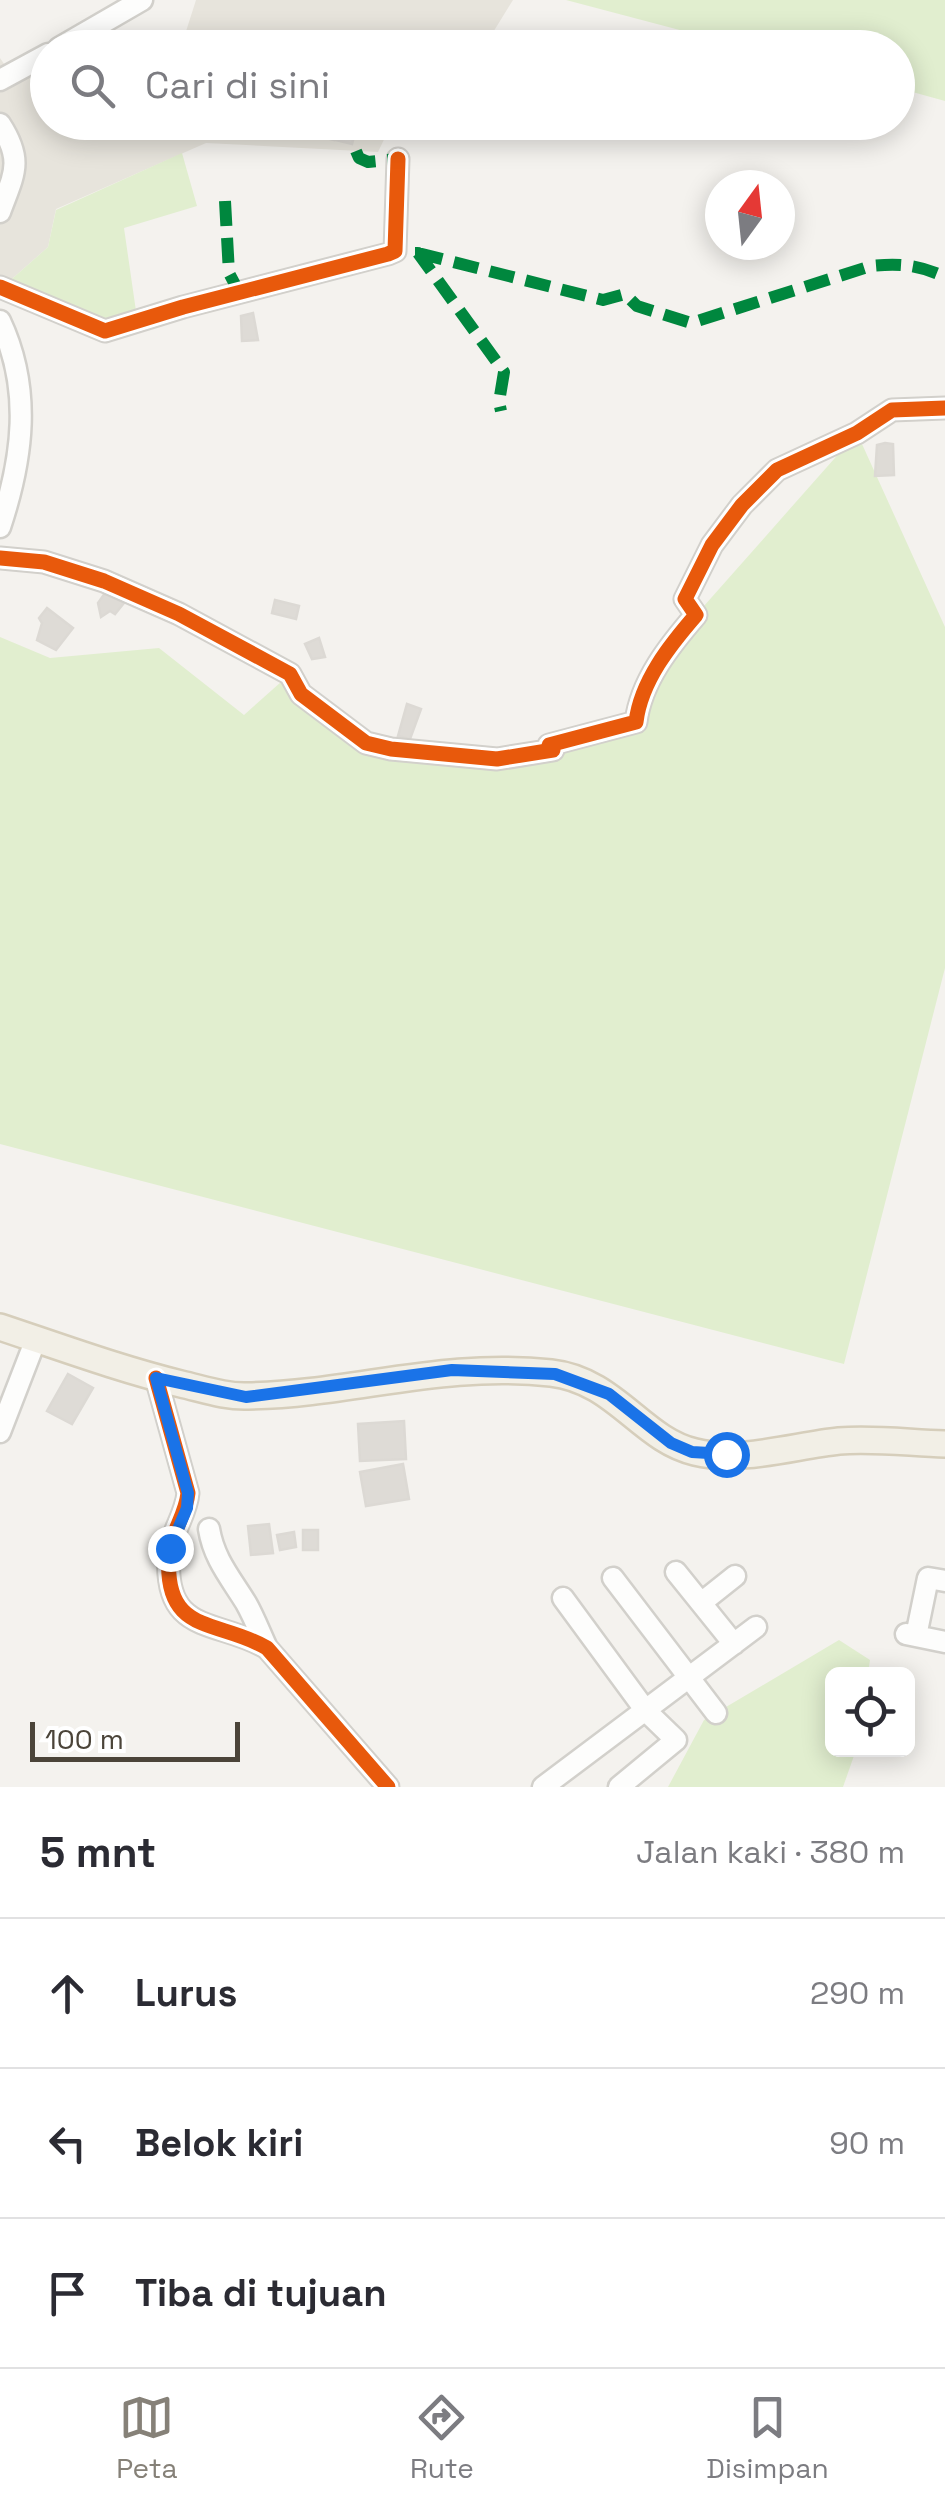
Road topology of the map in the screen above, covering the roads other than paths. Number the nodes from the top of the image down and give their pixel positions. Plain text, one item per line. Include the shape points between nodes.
1 (142, 0) edge
2 (90, 30) edge
3 (30, 64) edge
4 (0, 80) edge
5 (0, 124) edge
6 (398, 159) dead end
7 (0, 212) edge
8 (0, 287) edge
9 (0, 321) edge
10 (945, 408) edge
11 (0, 528) edge
12 (0, 558) edge
13 (0, 1327) edge
14 (36, 1339) junction
15 (156, 1378) junction
16 (0, 1432) edge
17 (945, 1444) edge
18 (209, 1529) dead end
19 (676, 1572) dead end
20 (735, 1576) dead end
21 (613, 1578) dead end
22 (945, 1581) edge
23 (563, 1598) dead end
24 (701, 1603) junction
25 (756, 1627) dead end
26 (945, 1642) edge
27 (734, 1644) junction
28 (267, 1648) junction
29 (689, 1678) junction
30 (646, 1711) junction
31 (716, 1713) dead end
32 (388, 1787) edge
33 (543, 1787) edge
34 (619, 1787) edge

1 - 2 street
3 - 4 street
5 - 7 street via 17,160
6 - 8 street via 395,251 388,254 105,330
9 - 11 street via 22,409 16,476
10 - 12 street via 892,410 777,470 712,546 685,599 696,615 667,649 638,703 636,722 516,756 366,743 301,694 290,674 179,614 44,562
13 - 14 main road
14 - 15 main road
14 - 16 street
15 - 17 main road via 246,1397 452,1370 514,1370 594,1387 692,1452 868,1440
15 - 28 street via 188,1493 169,1553 174,1596 202,1626
18 - 28 street via 212,1548
19 - 24 street
20 - 24 street
21 - 29 street
22 - 26 street via 928,1578 911,1635
23 - 30 street
24 - 27 street
25 - 27 street
27 - 29 street
28 - 32 street
29 - 30 street
29 - 31 street
30 - 33 street
30 - 34 street via 676,1740

